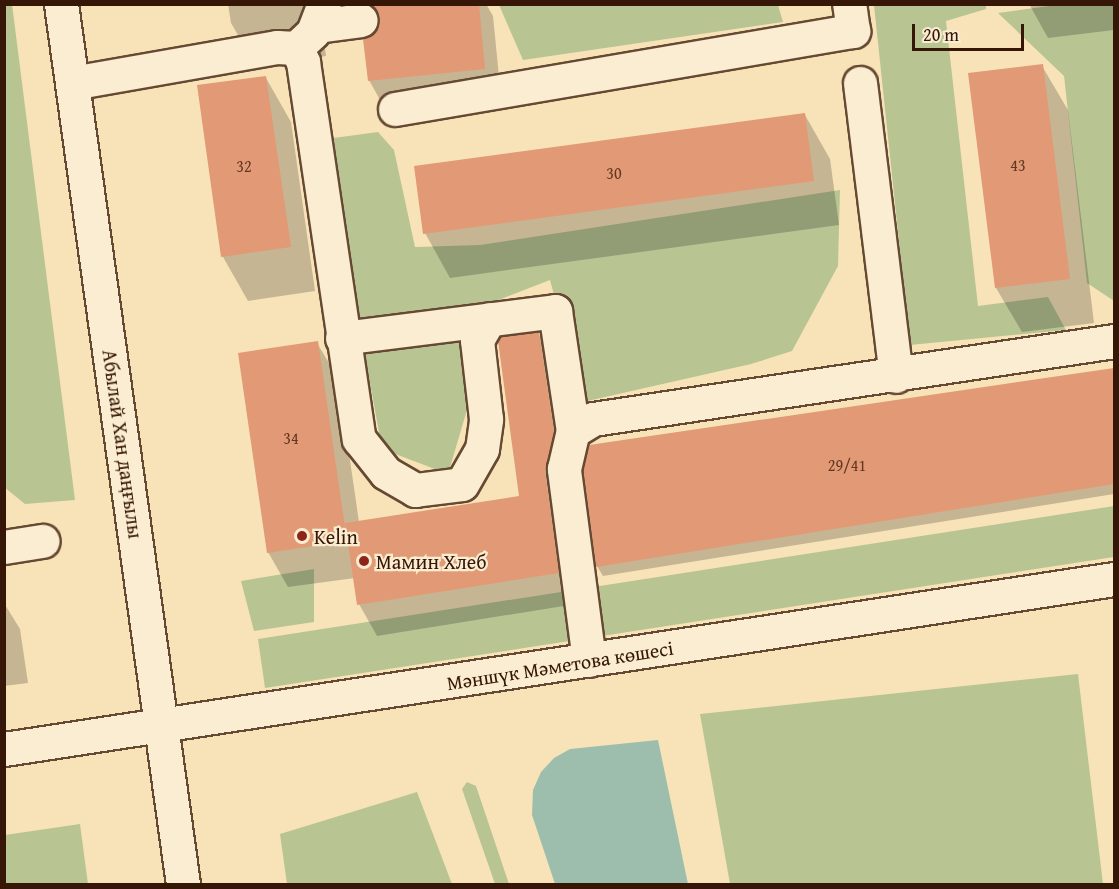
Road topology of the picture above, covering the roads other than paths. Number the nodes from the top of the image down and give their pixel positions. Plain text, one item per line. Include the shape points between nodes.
1 (61, 4) edge
2 (849, 4) edge
3 (360, 20) dead end
4 (312, 26) edge
5 (72, 83) junction
6 (860, 83) dead end
7 (395, 109) dead end
8 (489, 319) junction
9 (342, 338) junction
10 (1114, 341) edge
11 (896, 376) junction
12 (573, 431) junction
13 (43, 541) dead end
14 (4, 547) edge
15 (1114, 579) edge
16 (589, 660) junction
17 (162, 728) junction
18 (4, 749) edge
19 (183, 885) edge

1 - 5 street, Абылай Хан даңғылы
2 - 7 street via 852,31
3 - 4 street
4 - 5 street via 277,47
4 - 9 street via 303,62
5 - 17 street, Абылай Хан даңғылы
6 - 11 street
8 - 9 street
8 - 9 street via 477,340 486,419 482,449 462,484 416,490 386,473 358,439
8 - 12 street via 555,311
10 - 11 street
11 - 12 street via 593,419
12 - 16 street via 564,469
13 - 14 street
15 - 16 street, Мәншүк Мәметова көшесі
16 - 17 street, Мәншүк Мәметова көшесі
17 - 18 street, Мәншүк Мәметова көшесі
17 - 19 street, Абылай Хан даңғылы

